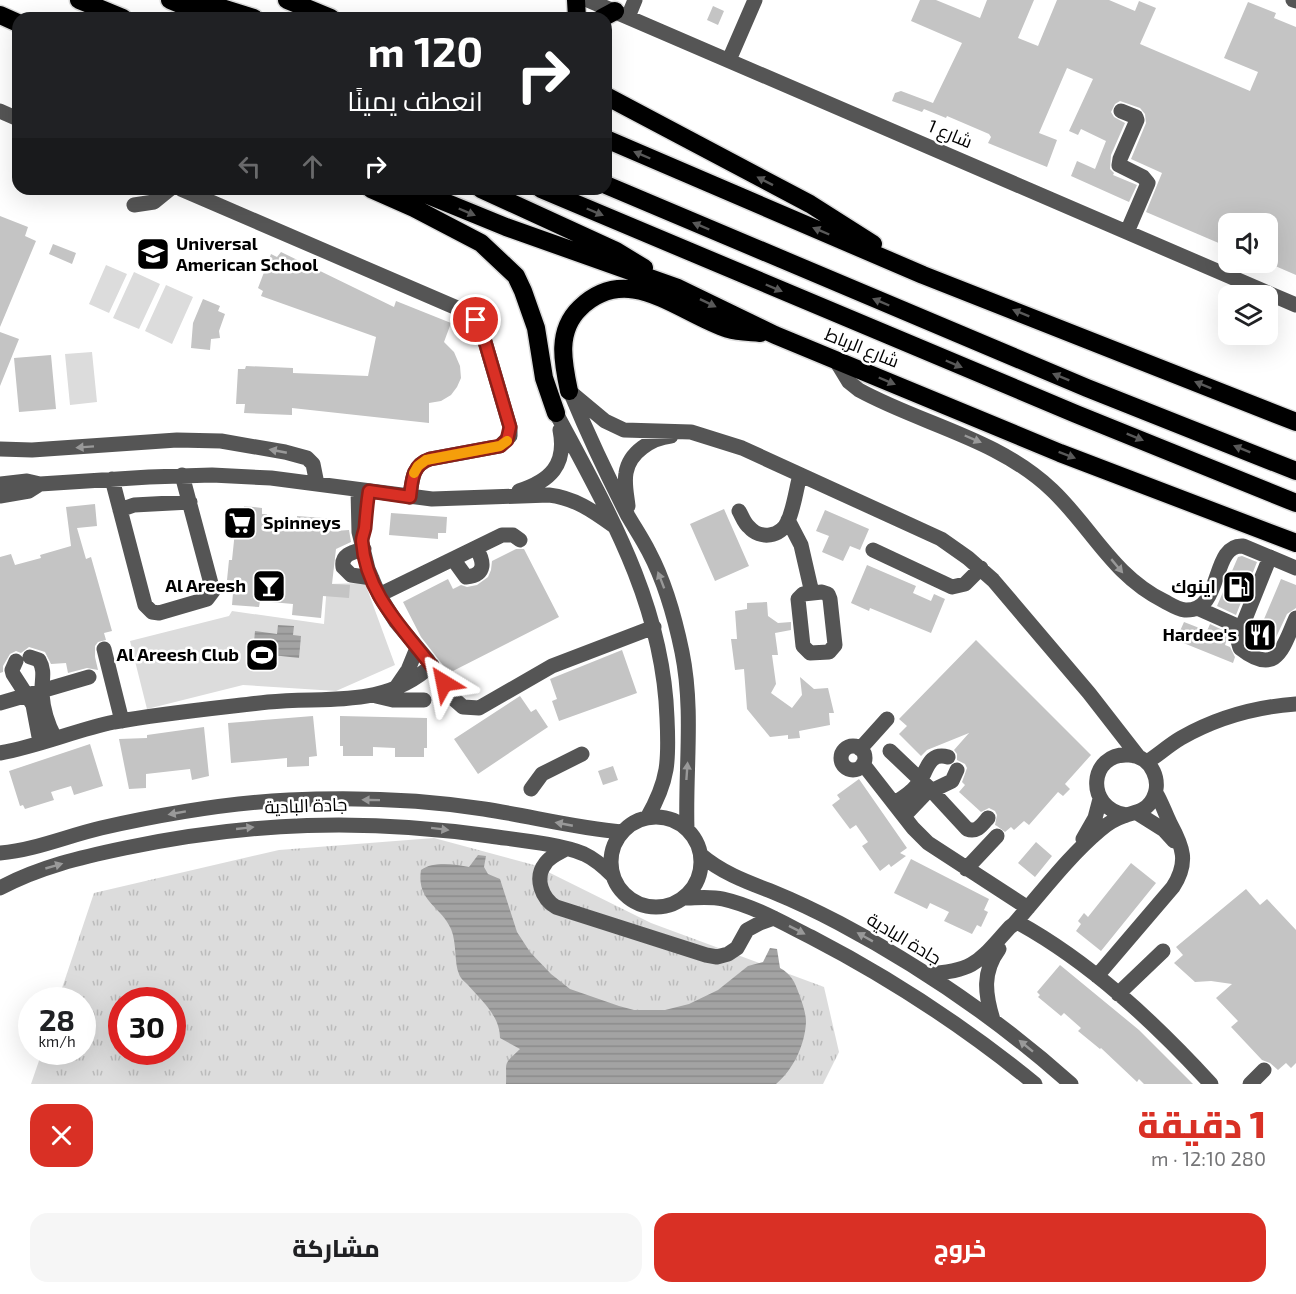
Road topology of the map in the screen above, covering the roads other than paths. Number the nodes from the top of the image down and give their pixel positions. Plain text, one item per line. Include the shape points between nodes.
1 (80, 0) edge
2 (170, 0) edge
3 (196, 0) edge
4 (286, 0) edge
5 (588, 0) edge
6 (634, 0) edge
7 (755, 0) edge
8 (109, 12) edge
9 (199, 12) edge
10 (235, 12) edge
11 (316, 12) edge
12 (610, 12) edge
13 (615, 15) edge
14 (729, 60) junction
15 (612, 99) edge
16 (1121, 111) dead end
17 (612, 142) edge
18 (612, 188) edge
19 (163, 195) edge
20 (195, 195) edge
21 (385, 195) edge
22 (428, 195) edge
23 (494, 195) edge
24 (555, 195) edge
25 (134, 205) dead end
26 (1127, 232) junction
27 (923, 275) junction
28 (678, 288) junction
29 (1296, 305) edge
30 (775, 335) junction
31 (835, 359) junction
32 (569, 391) junction
33 (556, 413) junction
34 (1293, 420) edge
35 (691, 432) junction
36 (0, 449) edge
37 (1296, 471) edge
38 (182, 475) junction
39 (800, 475) junction
40 (112, 479) junction
41 (0, 484) edge
42 (40, 484) junction
43 (317, 484) junction
44 (364, 490) junction
45 (0, 496) edge
46 (503, 496) junction
47 (410, 497) junction
48 (190, 502) junction
49 (1296, 503) edge
50 (120, 510) junction
51 (739, 511) dead end
52 (630, 518) junction
53 (788, 520) junction
54 (614, 526) junction
55 (520, 540) dead end
56 (1296, 543) edge
57 (363, 544) junction
58 (476, 548) junction
59 (873, 550) dead end
60 (1270, 557) junction
61 (453, 559) junction
62 (981, 568) junction
63 (1296, 568) edge
64 (372, 578) junction
65 (812, 593) dead end
66 (379, 595) junction
67 (1197, 608) junction
68 (1296, 618) edge
69 (654, 627) junction
70 (1242, 628) junction
71 (417, 648) junction
72 (104, 649) dead end
73 (432, 665) junction
74 (89, 677) dead end
75 (395, 688) junction
76 (35, 693) junction
77 (376, 696) junction
78 (424, 700) dead end
79 (0, 703) edge
80 (1296, 704) edge
81 (1102, 710) junction
82 (887, 719) dead end
83 (122, 721) junction
84 (47, 740) junction
85 (890, 751) dead end
86 (0, 753) edge
87 (582, 754) dead end
88 (948, 756) dead end
89 (1142, 759) junction
90 (1108, 761) junction
91 (957, 770) dead end
92 (926, 785) junction
93 (1156, 793) junction
94 (1100, 799) junction
95 (899, 809) junction
96 (1132, 814) junction
97 (526, 816) junction
98 (647, 818) junction
99 (988, 818) dead end
100 (687, 830) junction
101 (622, 832) junction
102 (997, 836) dead end
103 (529, 842) junction
104 (1080, 847) junction
105 (1181, 847) junction
106 (566, 849) junction
107 (0, 853) edge
108 (700, 855) junction
109 (543, 865) junction
110 (966, 869) junction
111 (613, 876) junction
112 (0, 888) edge
113 (682, 898) junction
114 (739, 904) junction
115 (1028, 908) junction
116 (774, 918) junction
117 (1016, 923) junction
118 (747, 930) junction
119 (1163, 951) dead end
120 (927, 974) junction
121 (1097, 976) junction
122 (1118, 994) junction
123 (993, 1020) junction
124 (1264, 1070) dead end
125 (1035, 1084) edge
126 (1071, 1084) edge
127 (1211, 1084) edge
128 (1250, 1084) edge

1 - 8 highway
2 - 9 highway
3 - 10 highway
4 - 11 highway
5 - 12 street, شارع 1
6 - 13 street
7 - 14 street
13 - 14 street, شارع 1
14 - 26 street, شارع 1
27 -> 15 highway via 810,204
16 - 26 street via 1137,120 1119,165 1148,183
27 -> 17 highway
37 -> 18 highway via 1003,353
19 - 25 street via 154,202
20 - 47 street via 464,311 478,323 510,436 500,446 422,463 413,475
21 - 33 highway via 482,243 516,276 536,328 544,378
22 -> 28 highway, شارع الرباط
23 - 28 highway via 616,251
24 -> 49 highway, شارع الرباط
26 - 29 street, شارع 1
34 -> 27 highway
28 -> 30 highway, شارع الرباط
30 - 31 highway, شارع الرباط
30 - 32 highway via 729,329 639,290 614,289 592,296 567,324 562,361
31 -> 56 highway, شارع الرباط via 1060,453
31 -> 67 street via 849,382 863,392 1015,460 1064,502 1134,584 1179,609
32 - 35 street via 605,421 624,430
32 - 52 street
33 - 46 street via 563,446 558,463 540,483
33 - 54 street
35 - 39 street via 742,448
35 - 52 street via 647,444 636,454 626,471
43 -> 36 street via 314,464 307,458 221,441
38 - 40 street
38 - 43 street
38 - 48 street
39 - 53 street
39 - 62 street via 924,530
40 - 42 street
40 - 50 street
41 - 42 street
42 - 45 street via 29,491
43 - 44 street
44 - 47 street
44 - 57 street via 359,530
46 - 47 street
46 - 54 street via 540,494 566,498
48 - 50 street via 134,505
48 - 50 street via 212,594 207,599 159,613 145,605
51 - 53 street via 750,529 762,535 780,531
100 -> 52 street via 689,706 682,653 660,577
53 - 65 street via 801,545
54 - 69 street via 640,582
55 - 58 street via 506,534
57 - 64 street
57 - 64 street via 348,554 343,567 351,575
58 - 61 street
58 - 61 street via 483,562 474,576 466,577
59 - 62 street via 952,587 965,584
60 - 63 street
60 - 67 street via 1234,546 1227,552 1222,580
60 - 70 street via 1252,592
61 - 66 street
62 - 81 street
64 - 66 street
66 - 71 street
67 - 70 street
68 - 70 street via 1280,654 1270,660 1240,648
69 - 73 street via 552,666 473,709 459,704
69 - 98 street via 664,679 667,754 664,784
71 - 73 street
71 - 75 street
72 - 83 street
73 - 75 street via 415,680
74 - 76 street
75 - 77 street
76 - 76 street via 44,671 42,665 39,660 23,659 12,670 14,678
76 - 79 street
76 - 84 street via 33,705
77 - 78 street
77 - 83 street via 268,702
80 - 89 street via 1247,710 1214,720
81 - 89 street
81 - 90 street via 1112,737
82 - 95 street via 861,756
83 - 84 street
84 - 86 street
85 - 92 street
87 - 97 street via 542,774 531,793
88 - 92 street via 932,759
89 - 90 street via 1122,755
89 - 93 street via 1157,780
90 - 94 street via 1096,783
91 - 92 street via 949,784
92 - 95 street via 912,806
92 - 99 street via 967,829 978,829
93 - 96 street via 1149,805
93 - 105 street
94 - 96 street via 1111,810
94 - 104 street
95 - 110 street via 928,843
96 - 104 street via 1106,826
96 - 105 street via 1164,830
101 -> 97 street, جادة البادية
97 -> 107 street, جادة البادية via 405,801 289,800 145,818
98 - 100 street via 673,820
98 - 101 street
100 - 108 street
101 - 111 street via 611,857
102 - 110 street
103 - 106 street, جادة البادية
103 - 109 street
112 -> 103 street, جادة البادية via 38,870 94,855 192,835 258,827 391,825
104 - 115 street
105 - 121 street via 1182,867 1173,887
106 - 109 street
106 - 111 street, جادة البادية via 591,858
108 - 113 street via 696,884
120 -> 108 street, جادة البادية via 836,922 723,871
109 - 118 street via 542,892 552,904 706,956 733,951
110 - 115 street
111 - 113 street via 629,898 646,906 665,906
113 - 114 street via 712,897
114 - 116 street
114 - 118 street
115 - 117 street
116 - 118 street
116 -> 125 street via 932,1006
117 - 120 street via 972,965 959,971
117 - 121 street via 1045,937
117 - 123 street via 990,964 986,979
119 - 122 street
120 - 123 street, جادة البادية
121 - 122 street
122 - 127 street
126 -> 123 street, جادة البادية
124 - 128 street

